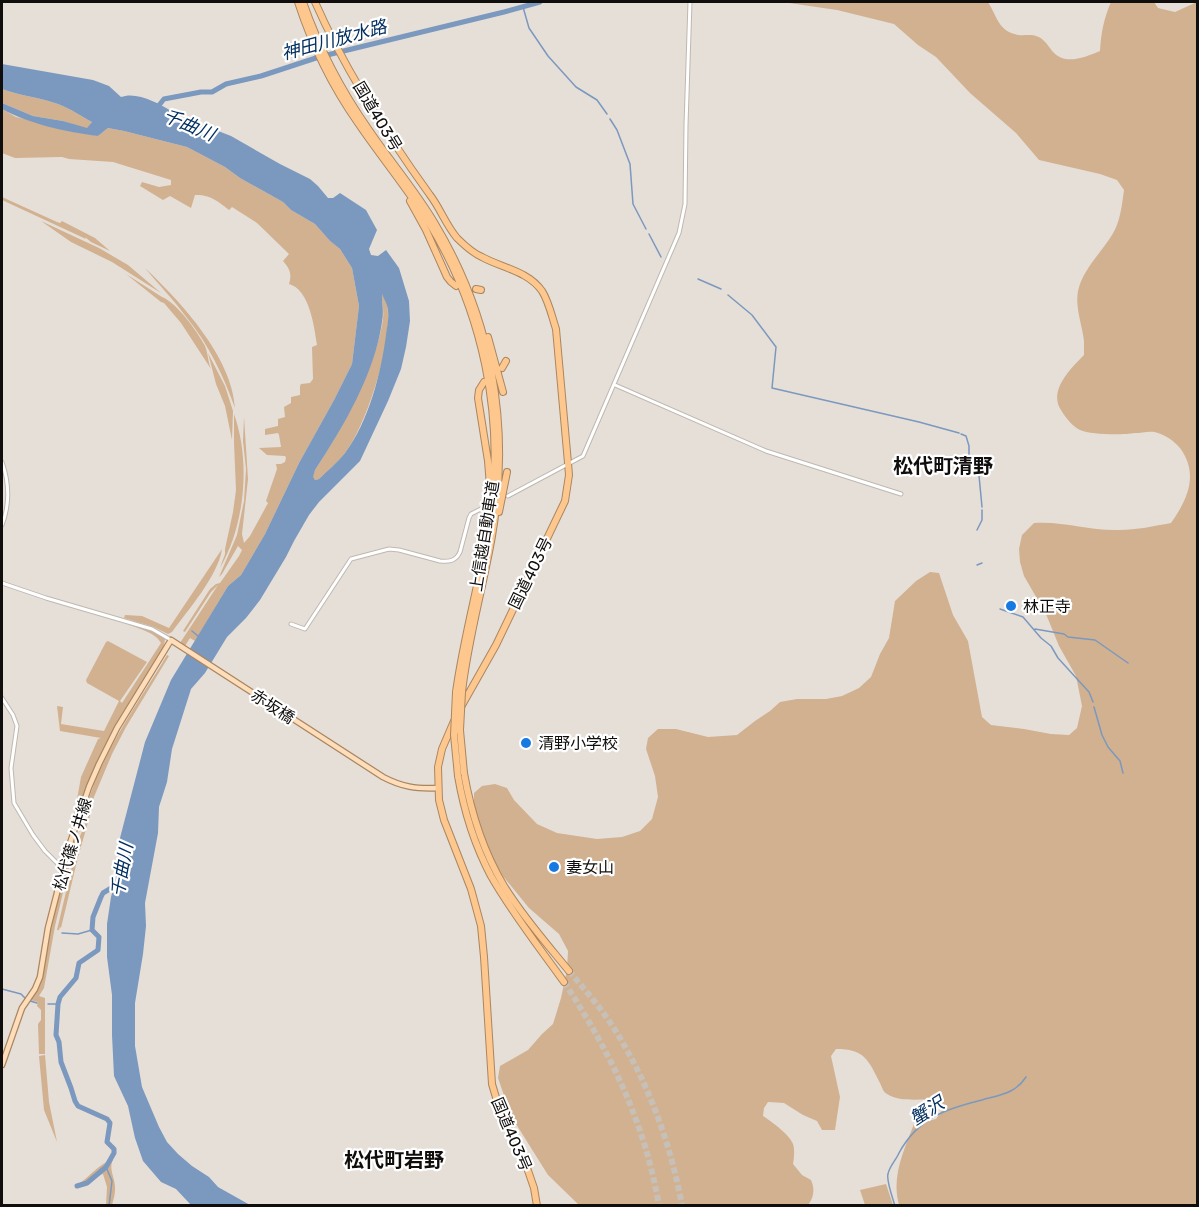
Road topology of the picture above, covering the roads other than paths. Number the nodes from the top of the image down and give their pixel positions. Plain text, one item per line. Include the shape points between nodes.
1 (298, 2) edge
2 (303, 2) edge
3 (315, 2) edge
4 (690, 2) edge
5 (316, 43) junction
6 (332, 75) junction
7 (367, 137) junction
8 (463, 278) junction
9 (456, 286) dead end
10 (506, 361) dead end
11 (502, 368) dead end
12 (484, 382) dead end
13 (614, 384) junction
14 (503, 392) dead end
15 (2, 462) edge
16 (568, 463) junction
17 (507, 472) dead end
18 (902, 494) dead end
19 (508, 496) dead end
20 (485, 507) dead end
21 (2, 525) edge
22 (484, 550) junction
23 (2, 583) edge
24 (482, 588) junction
25 (291, 624) dead end
26 (173, 641) junction
27 (459, 692) junction
28 (2, 698) edge
29 (461, 774) junction
30 (438, 788) junction
31 (63, 867) junction
32 (569, 971) tunnel mouth
33 (564, 982) tunnel mouth
34 (2, 1065) edge
35 (537, 1206) edge

1 - 5 highway, 上信越自動車道
2 - 5 highway, 上信越自動車道
3 - 16 highway, 国道403号 via 346,64 456,237 482,257 530,279 541,291 556,330
4 - 13 street via 684,216
5 - 6 highway, 上信越自動車道
6 - 7 highway, 上信越自動車道
6 - 8 highway, 上信越自動車道 via 434,221
7 - 9 highway via 412,204 447,277
7 - 22 highway, 上信越自動車道 via 437,237 476,327 494,433 494,483
8 - 14 highway via 486,333
8 - 24 highway, 上信越自動車道 via 487,348 499,433 497,501
10 - 11 highway
12 - 22 highway via 478,398 490,486
13 - 16 street via 583,456
13 - 18 street via 765,451
15 - 21 street via 8,486
16 - 19 street
16 - 30 highway, 国道403号 via 565,501 446,738 438,767
17 - 24 highway
20 - 25 street via 468,518 460,552 454,560 440,561 389,549 351,559 305,629
22 - 27 highway, 上信越自動車道 via 460,659
23 - 26 street via 152,629
24 - 27 highway, 上信越自動車道
26 - 30 main road, 赤坂橋 via 397,784
26 - 31 main road, 松代篠ノ井線 via 106,747
27 - 29 highway, 上信越自動車道, bridge via 454,735
28 - 31 street via 16,721 11,768 14,803 45,851
29 - 32 highway, 上信越自動車道 via 496,872
29 - 33 highway, 上信越自動車道 via 472,833 491,876
30 - 35 highway, 国道403号 via 444,820 471,888 481,926 492,1084 500,1111 524,1159
31 - 34 main road, 松代篠ノ井線 via 40,977 22,1008

